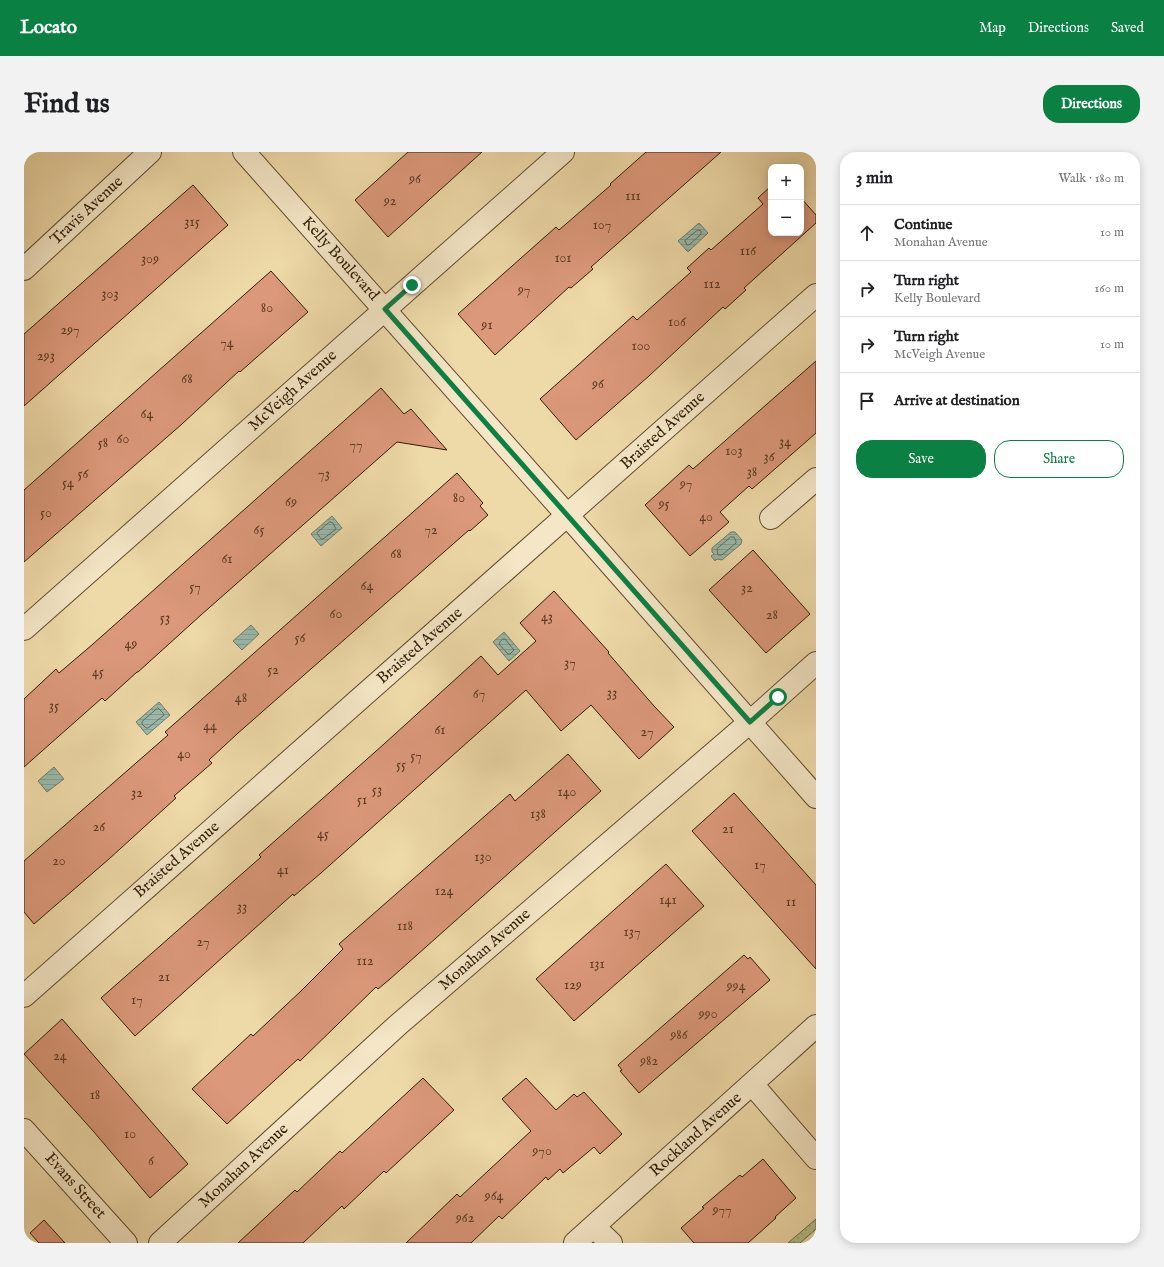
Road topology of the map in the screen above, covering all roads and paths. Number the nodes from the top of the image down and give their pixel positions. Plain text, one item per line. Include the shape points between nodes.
1 (150, 152) edge
2 (244, 152) edge
3 (562, 152) edge
4 (24, 269) edge
5 (816, 295) edge
6 (385, 309) junction
7 (816, 479) edge
8 (568, 516) junction
9 (771, 518) dead end
10 (24, 629) edge
11 (816, 663) edge
12 (750, 722) junction
13 (816, 797) edge
14 (24, 996) edge
15 (816, 1026) edge
16 (752, 1084) junction
17 (24, 1130) edge
18 (816, 1158) edge
19 (594, 1227) junction
20 (126, 1243) edge
21 (160, 1243) edge
22 (575, 1243) edge
23 (611, 1243) edge

1 - 4 street, Travis Avenue
2 - 6 street, Kelly Boulevard
3 - 6 street, McVeigh Avenue
5 - 8 street, Braisted Avenue
6 - 8 street, Kelly Boulevard
6 - 10 street, McVeigh Avenue
7 - 9 street
8 - 12 street, Kelly Boulevard
8 - 14 street, Braisted Avenue
11 - 12 street, Monahan Avenue
12 - 13 street, Kelly Boulevard
12 - 21 street, Monahan Avenue via 398,1024
15 - 16 street, Rockland Avenue
16 - 18 street
16 - 19 street, Rockland Avenue
17 - 20 street, Evans Street
19 - 22 street, Rockland Avenue
19 - 23 street

